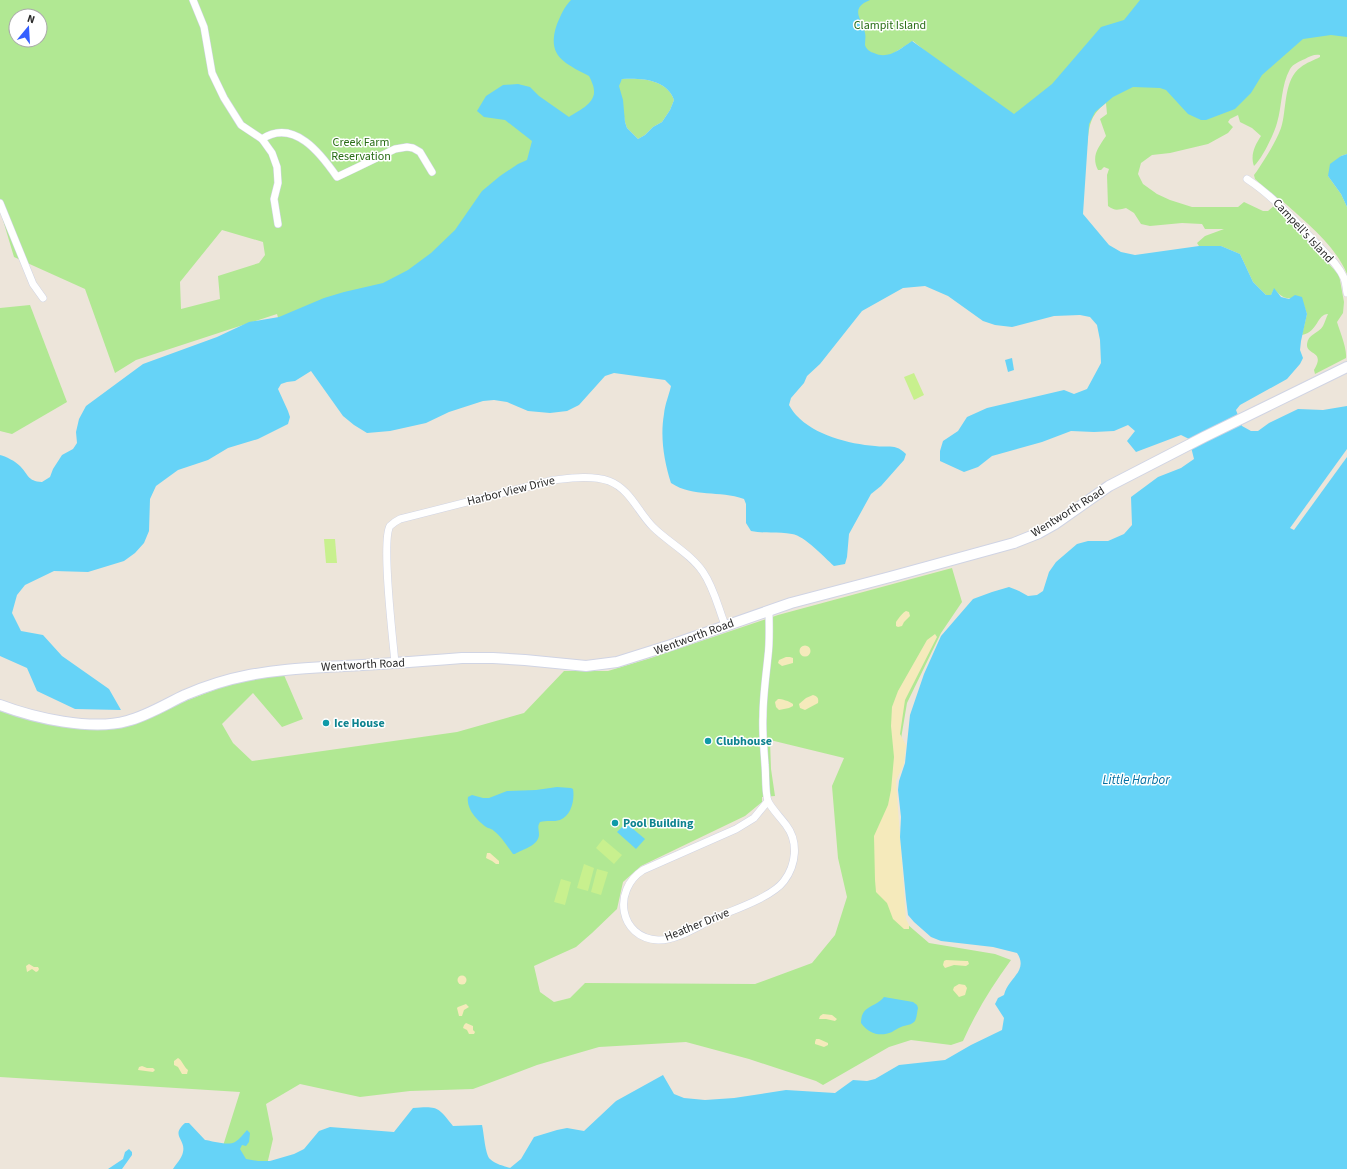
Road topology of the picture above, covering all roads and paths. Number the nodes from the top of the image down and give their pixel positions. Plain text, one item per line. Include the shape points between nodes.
1 (193, 0) edge
2 (262, 139) junction
3 (432, 172) dead end
4 (1246, 179) dead end
5 (0, 203) edge
6 (278, 224) dead end
7 (1347, 293) edge
8 (43, 298) dead end
9 (1347, 367) edge
10 (768, 610) junction
11 (725, 625) junction
12 (395, 663) junction
13 (0, 705) edge
14 (768, 801) junction

1 - 2 street via 204,27 212,73 224,98 241,125
2 - 3 street via 279,132 301,139 318,152 337,177 407,147 420,152
2 - 6 street via 272,153 277,167 278,184 274,199
4 - 7 street, Campell's Island via 1280,205 1326,254 1345,279
5 - 8 street via 33,284
9 - 10 main road, Wentworth Road via 1109,486 1039,533 951,561
10 - 11 main road, Wentworth Road
10 - 14 street via 769,655 762,716
11 - 12 main road, Wentworth Road via 632,658 602,665 586,666 493,658
11 - 12 street, Harbor View Drive via 703,571 653,527 623,490 601,479 554,480 394,522 390,527 387,543 387,561
12 - 13 main road, Wentworth Road via 299,669 245,676 200,689 142,716 113,724 66,722
14 - 14 street, Heather Drive via 787,826 795,848 793,863 780,885 764,896 667,939 643,936 632,928 625,916 624,896 635,875 736,829 754,818

